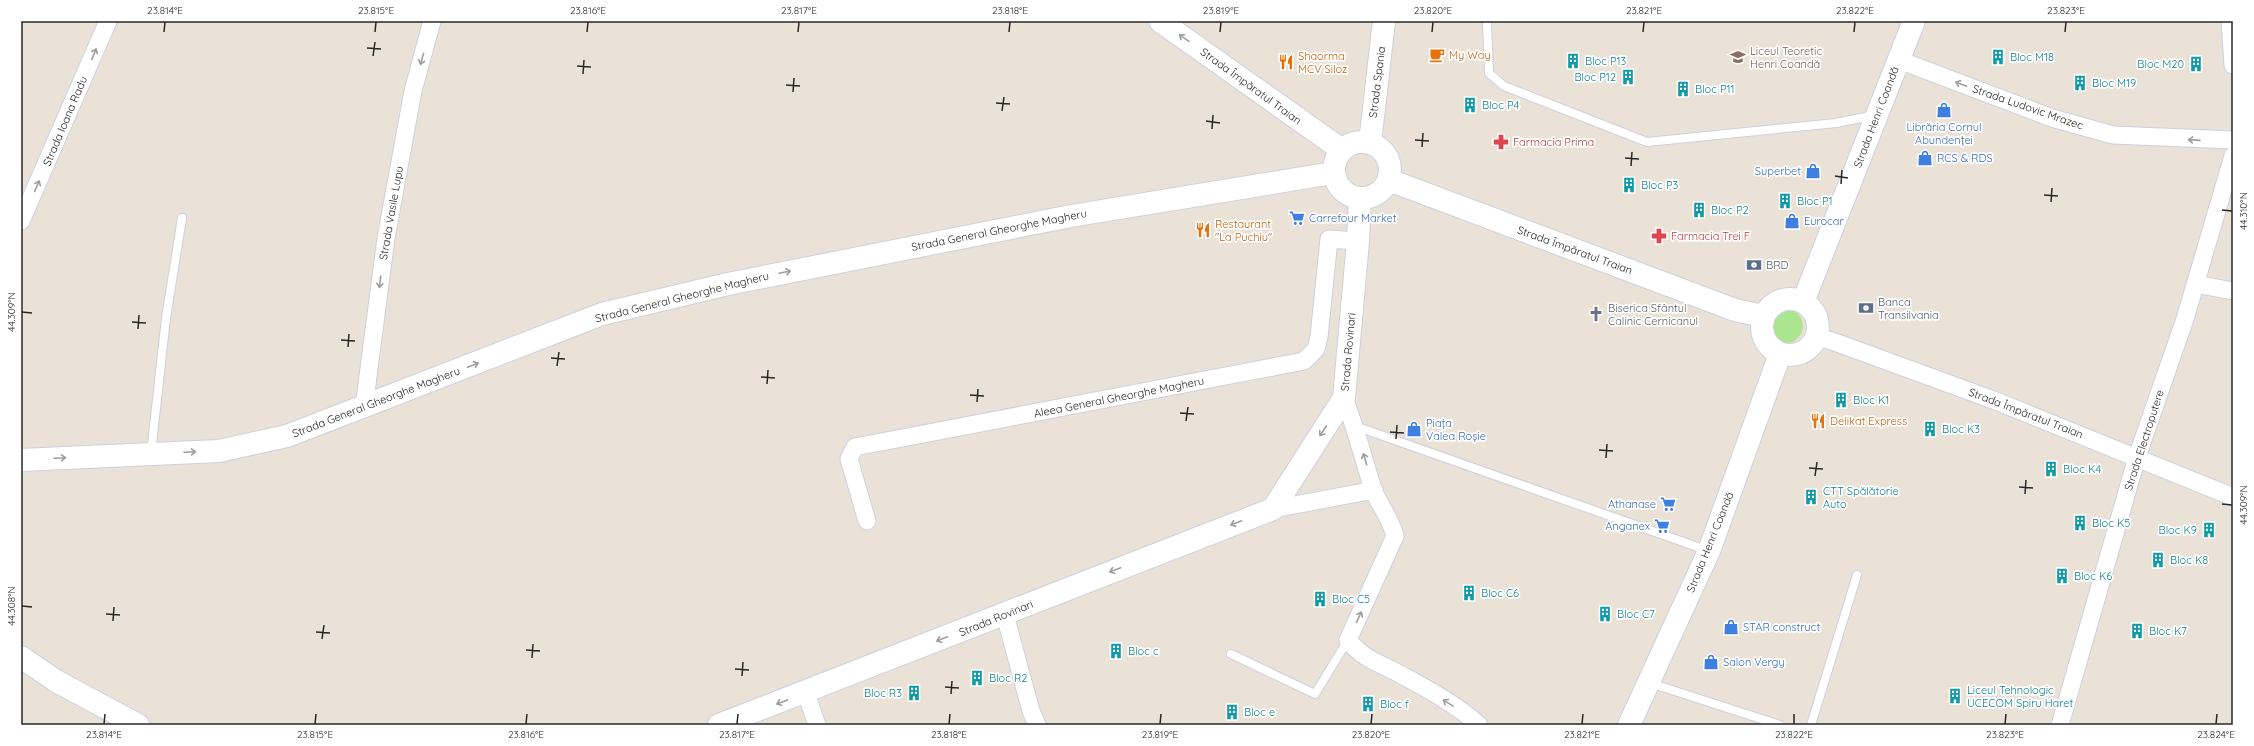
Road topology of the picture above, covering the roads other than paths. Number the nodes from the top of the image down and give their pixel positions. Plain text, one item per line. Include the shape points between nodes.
1 (108, 21) edge
2 (432, 21) edge
3 (1160, 21) edge
4 (1384, 21) edge
5 (1487, 21) edge
6 (1914, 21) edge
7 (2230, 21) edge
8 (1899, 60) junction
9 (2233, 66) edge
10 (1878, 114) junction
11 (2233, 140) edge
12 (1370, 143) junction
13 (1342, 150) junction
14 (2233, 156) edge
15 (1333, 173) junction
16 (1388, 180) junction
17 (1360, 199) junction
18 (182, 218) dead end
19 (21, 222) edge
20 (1358, 241) junction
21 (2195, 284) junction
22 (2233, 291) edge
23 (1803, 302) junction
24 (1763, 316) junction
25 (1816, 337) junction
26 (1780, 354) junction
27 (1344, 398) junction
28 (364, 407) junction
29 (1355, 426) junction
30 (151, 454) junction
31 (2137, 457) junction
32 (21, 460) edge
33 (1374, 490) junction
34 (2233, 497) edge
35 (1272, 509) junction
36 (867, 521) dead end
37 (1709, 551) junction
38 (1857, 575) dead end
39 (1005, 615) junction
40 (1348, 640) junction
41 (1231, 654) dead end
42 (21, 657) edge
43 (1649, 682) junction
44 (806, 693) junction
45 (138, 725) edge
46 (719, 725) edge
47 (817, 725) edge
48 (1037, 725) edge
49 (1479, 725) edge
50 (1629, 725) edge
51 (1780, 725) edge
52 (1811, 725) edge
53 (2060, 725) edge

19 -> 1 street, Strada Ioana Radu
2 -> 28 street, Strada Vasile Lupu via 412,91 386,238
13 -> 3 street, Strada Împăratul Traian
4 - 12 street, Strada Spania
5 - 10 lane via 1489,73 1504,86 1647,142 1836,123
6 - 8 street, Strada Henri Coandă
7 - 9 street
8 - 10 street, Strada Henri Coandă
11 -> 8 street, Strada Ludovic Mrazec via 2113,134 2052,118
10 - 23 street, Strada Henri Coandă
12 - 13 street via 1355,142
12 - 16 street via 1387,157 1390,171
13 - 15 street via 1336,156
14 - 21 street, Strada Electroputere
15 - 17 street via 1339,188
28 -> 15 street, Strada General Gheorghe Magheru via 602,314 736,282 1048,220
16 - 17 street via 1377,194
16 - 24 street, Strada Împăratul Traian via 1735,310
17 - 20 street, Strada Rovinari
18 - 30 lane via 166,318
20 - 27 street, Strada Rovinari
20 - 36 street, Aleea General Gheorghe Magheru via 1329,239 1318,343 1312,355 1304,361 855,448 849,459
21 - 22 street
21 - 31 street, Strada Electroputere
23 - 24 street via 1780,301 1768,308
23 - 25 street via 1813,312 1817,321
24 - 26 street via 1762,335 1767,345
25 - 26 street via 1806,351 1798,354
25 - 31 street, Strada Împăratul Traian via 1989,398
26 - 37 street, Strada Henri Coandă
27 - 29 street
27 -> 35 street, Strada Rovinari
30 -> 28 street, Strada General Gheorghe Magheru via 220,451 287,436
33 -> 29 street
29 - 37 lane
32 -> 30 street, Strada General Gheorghe Magheru
31 - 34 street, Strada Împăratul Traian
31 - 53 street, Strada Electroputere
33 - 35 street, Strada Rovinari
40 -> 33 street via 1395,536
35 -> 39 street, Strada Rovinari
37 - 43 street, Strada Henri Coandă
38 - 52 lane
39 -> 44 street, Strada Rovinari
39 - 48 street via 1031,712
40 - 41 lane via 1315,694
49 -> 40 street via 1468,715 1430,692 1362,656
42 - 45 street via 56,681
43 - 50 street, Strada Henri Coandă
43 - 51 lane
44 -> 46 street, Strada Rovinari
44 - 47 street

